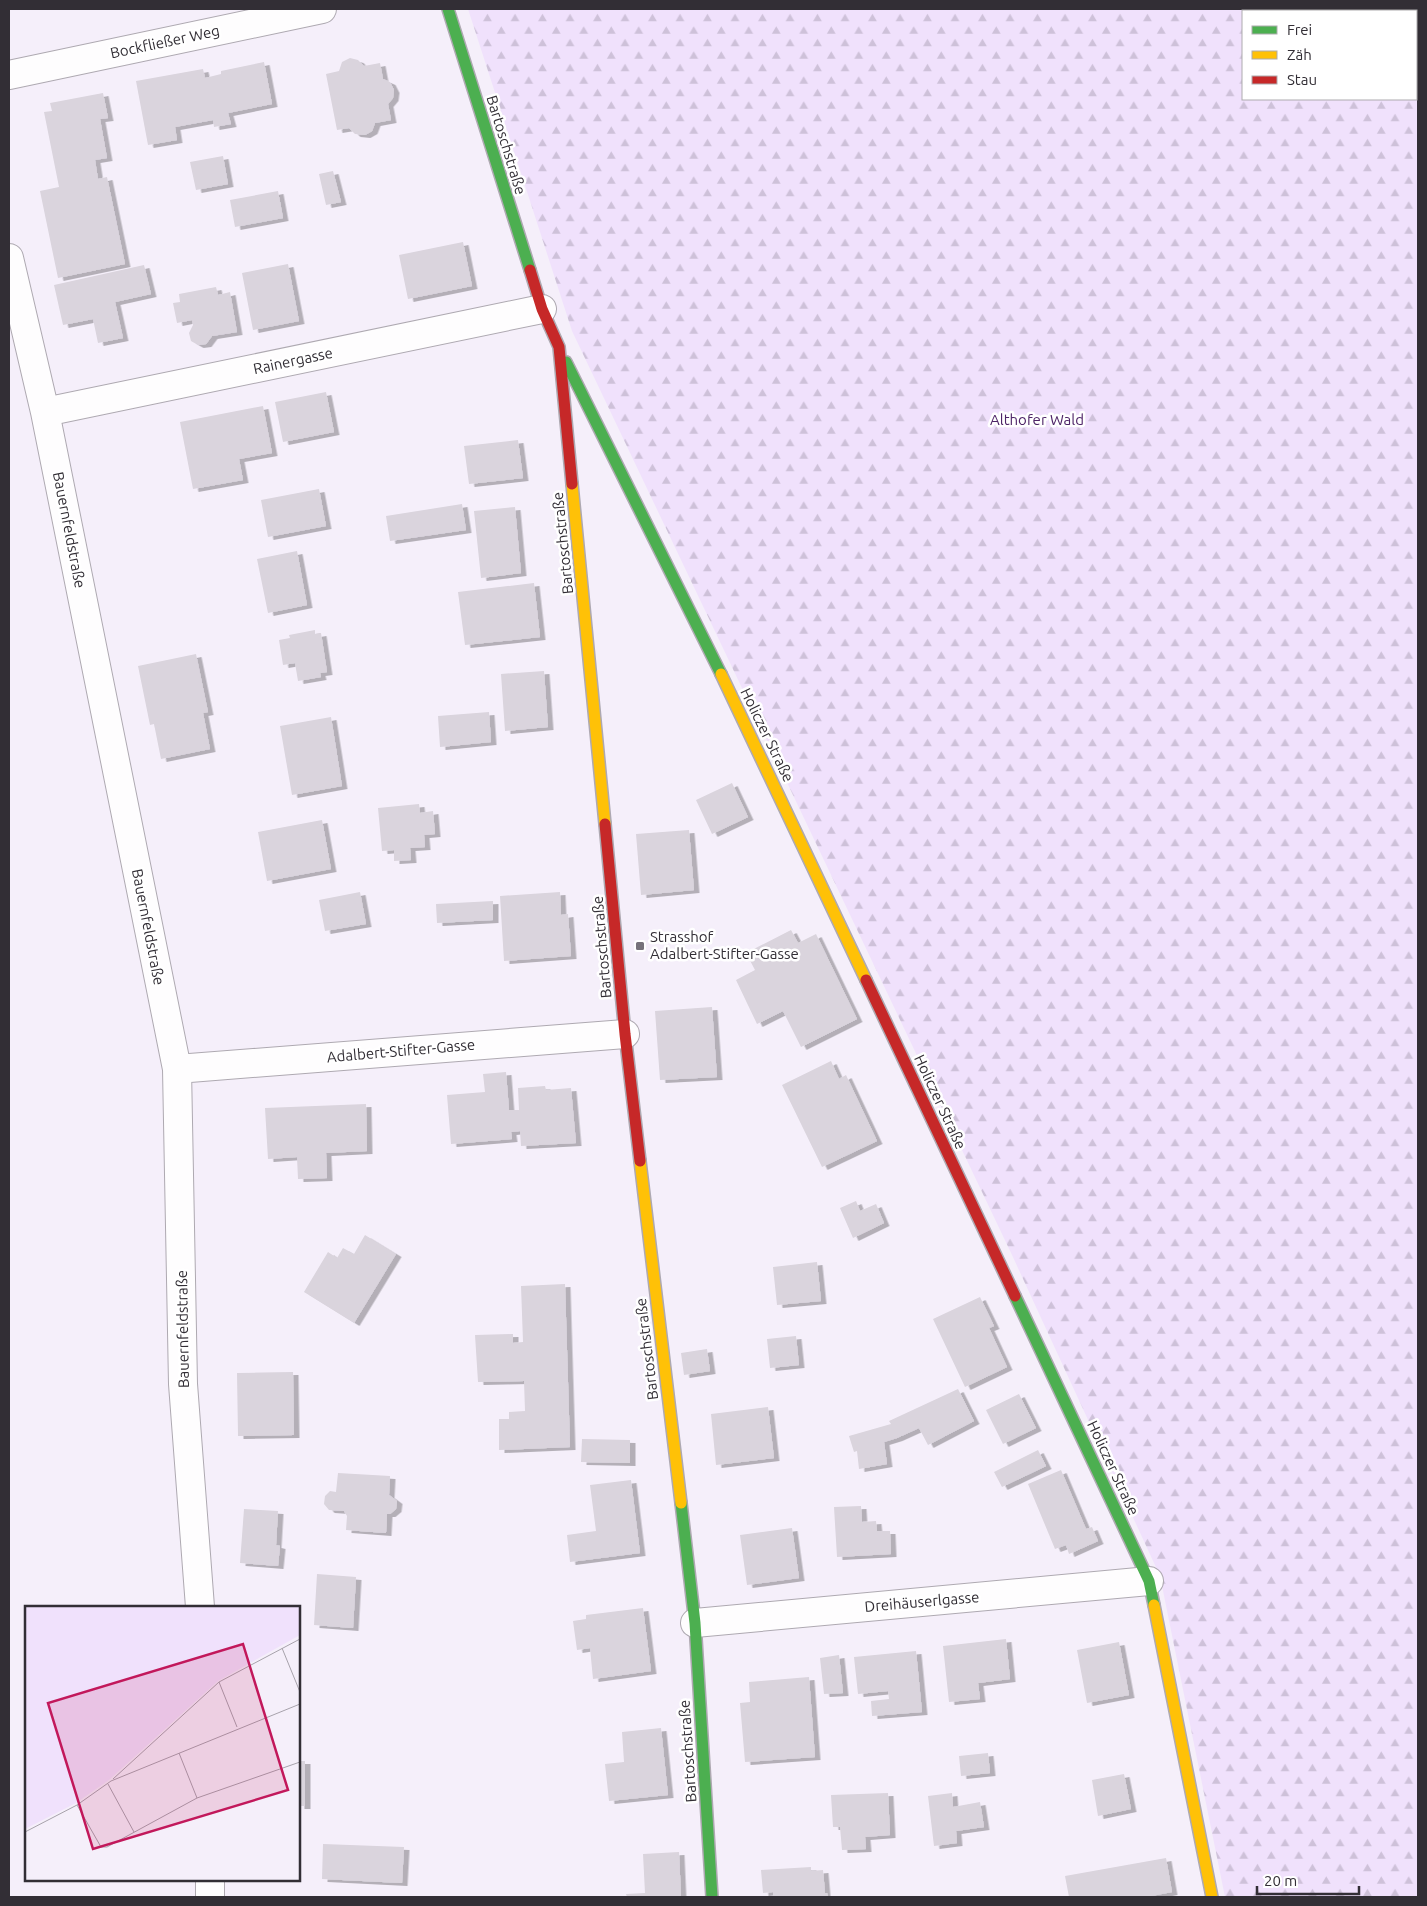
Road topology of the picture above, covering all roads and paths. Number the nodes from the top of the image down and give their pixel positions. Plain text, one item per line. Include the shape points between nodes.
1 (322, 9) edge
2 (448, 9) edge
3 (9, 75) edge
4 (9, 258) edge
5 (542, 309) junction
6 (559, 347) junction
7 (45, 412) junction
8 (625, 1034) junction
9 (177, 1069) junction
10 (1149, 1581) junction
11 (200, 1606) edge
12 (695, 1624) junction
13 (210, 1881) edge
14 (210, 1897) edge
15 (712, 1897) edge
16 (1212, 1897) edge

1 - 3 street, Bockfließer Weg
2 - 5 street, Bartoschstraße
4 - 7 street, Bauernfeldstraße
5 - 6 street, Bartoschstraße
5 - 7 street, Rainergasse
6 - 8 street, Bartoschstraße
6 - 10 street, Holiczer Straße via 740,713
7 - 9 street, Bauernfeldstraße
8 - 9 street, Adalbert-Stifter-Gasse
8 - 12 street, Bartoschstraße
9 - 11 street, Bauernfeldstraße via 183,1384
10 - 12 street, Dreihäuserlgasse
10 - 16 street, Holiczer Straße
12 - 15 street, Bartoschstraße
13 - 14 street

